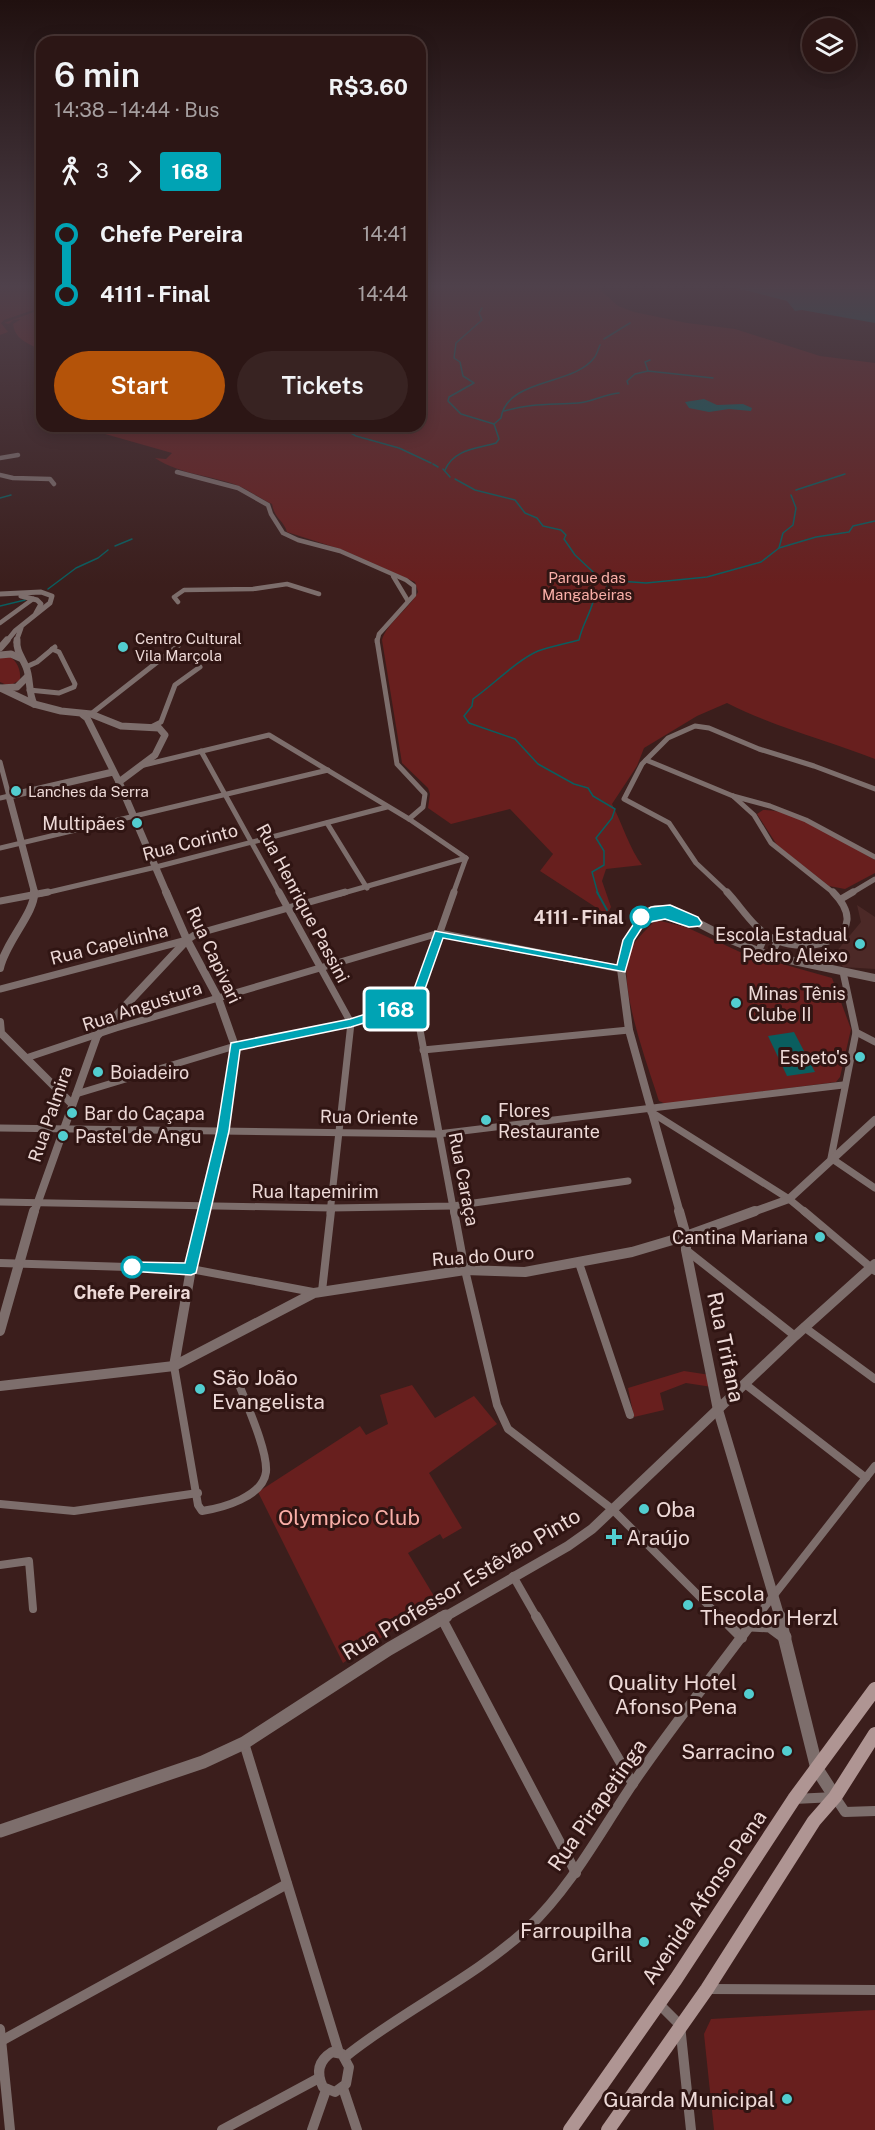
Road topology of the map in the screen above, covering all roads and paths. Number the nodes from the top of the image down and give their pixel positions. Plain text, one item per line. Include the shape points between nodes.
1 (18, 455) dead end
2 (0, 458) edge
3 (177, 472) dead end
4 (0, 475) edge
5 (36, 478) junction
6 (0, 481) edge
7 (54, 484) dead end
8 (392, 575) junction
9 (414, 586) junction
10 (403, 588) junction
11 (20, 592) junction
12 (0, 593) edge
13 (319, 594) dead end
14 (50, 596) junction
15 (32, 598) junction
16 (408, 601) junction
17 (178, 602) dead end
18 (44, 604) junction
19 (0, 623) edge
20 (23, 625) junction
21 (178, 645) dead end
22 (0, 648) edge
23 (0, 655) edge
24 (20, 658) junction
25 (26, 667) junction
26 (200, 667) dead end
27 (27, 677) junction
28 (0, 688) edge
29 (29, 690) junction
30 (34, 704) junction
31 (91, 714) junction
32 (83, 715) junction
33 (164, 716) junction
34 (117, 725) junction
35 (153, 726) junction
36 (163, 732) junction
37 (94, 734) junction
38 (201, 751) junction
39 (155, 755) junction
40 (163, 760) junction
41 (646, 760) junction
42 (0, 762) edge
43 (144, 765) junction
44 (328, 770) junction
45 (113, 772) junction
46 (119, 782) junction
47 (875, 789) edge
48 (226, 793) junction
49 (9, 796) junction
50 (733, 796) junction
51 (0, 798) edge
52 (770, 806) junction
53 (387, 807) junction
54 (751, 812) junction
55 (134, 818) junction
56 (409, 819) junction
57 (327, 823) junction
58 (252, 841) junction
59 (21, 844) junction
60 (0, 848) edge
61 (875, 857) edge
62 (466, 858) junction
63 (156, 867) junction
64 (875, 879) edge
65 (367, 888) junction
66 (35, 896) junction
67 (841, 898) junction
68 (0, 901) edge
69 (288, 909) junction
70 (439, 933) junction
71 (766, 934) junction
72 (187, 940) junction
73 (778, 941) junction
74 (758, 952) junction
75 (770, 956) junction
76 (0, 968) edge
77 (320, 968) junction
78 (621, 969) junction
79 (843, 972) junction
80 (875, 978) edge
81 (0, 989) edge
82 (218, 998) junction
83 (415, 1003) junction
84 (0, 1022) edge
85 (351, 1023) junction
86 (628, 1030) junction
87 (856, 1032) junction
88 (1, 1033) edge
89 (96, 1036) junction
90 (875, 1042) edge
91 (235, 1046) junction
92 (423, 1050) junction
93 (26, 1058) junction
94 (843, 1085) junction
95 (74, 1099) junction
96 (650, 1111) junction
97 (875, 1120) edge
98 (0, 1128) edge
99 (64, 1130) junction
100 (223, 1131) junction
101 (339, 1131) junction
102 (438, 1134) junction
103 (831, 1158) junction
104 (628, 1180) dead end
105 (875, 1188) edge
106 (789, 1198) junction
107 (0, 1202) edge
108 (37, 1203) junction
109 (205, 1205) junction
110 (453, 1206) junction
111 (331, 1208) junction
112 (686, 1236) junction
113 (686, 1250) junction
114 (0, 1263) edge
115 (579, 1263) junction
116 (18, 1264) junction
117 (873, 1268) edge
118 (191, 1269) junction
119 (465, 1270) junction
120 (318, 1292) junction
121 (804, 1327) junction
122 (0, 1331) edge
123 (795, 1336) junction
124 (174, 1366) junction
125 (235, 1374) dead end
126 (875, 1379) edge
127 (745, 1384) junction
128 (0, 1386) edge
129 (718, 1410) junction
130 (630, 1415) dead end
131 (875, 1466) edge
132 (866, 1478) junction
133 (198, 1493) junction
134 (0, 1504) edge
135 (612, 1509) junction
136 (0, 1565) edge
137 (513, 1576) junction
138 (773, 1595) junction
139 (33, 1609) dead end
140 (441, 1617) junction
141 (751, 1625) junction
142 (742, 1638) junction
143 (786, 1638) junction
144 (875, 1689) edge
145 (875, 1734) edge
146 (244, 1743) junction
147 (817, 1769) junction
148 (633, 1784) junction
149 (835, 1797) junction
150 (795, 1800) junction
151 (875, 1811) edge
152 (0, 1831) edge
153 (576, 1873) junction
154 (287, 1884) junction
155 (708, 1989) junction
156 (875, 1990) edge
157 (658, 2003) junction
158 (680, 2025) junction
159 (1, 2035) edge
160 (342, 2055) junction
161 (319, 2078) junction
162 (343, 2088) junction
163 (326, 2090) junction
164 (10, 2130) edge
165 (222, 2130) edge
166 (312, 2130) edge
167 (357, 2130) edge
168 (570, 2130) edge
169 (608, 2130) edge
170 (691, 2130) edge

1 - 2 street
3 - 8 street via 238,488 268,505 270,517 282,527 283,533 340,551
4 - 5 street
5 - 6 street
5 - 7 street via 50,479
8 - 9 street
8 - 10 street
9 - 10 street
9 - 16 street via 415,592
10 - 16 street
11 - 12 street
11 - 14 street
11 - 14 street via 32,588
11 - 15 street
13 - 17 street via 287,584 253,589 195,589 177,594 174,597
14 - 15 street
14 - 18 street
15 - 18 street
15 - 19 street
16 - 56 street via 377,640 397,764 425,794 423,807
18 - 20 street
20 - 22 street
20 - 24 street via 16,643
21 - 31 street
23 - 24 street
24 - 25 street
25 - 27 street
25 - 29 street via 53,648 59,652 75,684 59,693
26 - 33 street via 176,685
27 - 28 street via 17,687
27 - 29 street
28 - 30 street
29 - 30 street
30 - 32 street
31 - 32 street
31 - 34 street
32 - 37 street, Rua Capivari
33 - 35 street
33 - 36 street
34 - 35 street
34 - 37 street via 101,725
35 - 36 street
36 - 39 street
37 - 45 street, Rua Capivari
38 - 40 street
38 - 44 street via 269,735
38 - 48 street, Rua Henrique Passini
39 - 40 street
39 - 43 street
40 - 43 street
41 - 47 street via 668,738 702,726
41 - 50 street
41 - 71 street via 624,799 669,823 693,859
42 - 49 street
43 - 46 street
44 - 48 street
44 - 53 street
45 - 46 street, Rua Capivari
45 - 49 street
46 - 55 street, Rua Capivari
48 - 55 street
48 - 58 street, Rua Henrique Passini
49 - 51 street
49 - 59 street
50 - 52 street
50 - 54 street
52 - 54 street
52 - 61 street
53 - 56 street
53 - 57 street, Rua Corinto
54 - 67 street via 771,843
55 - 59 street
55 - 63 street, Rua Capivari
56 - 62 street
57 - 58 street, Rua Corinto
57 - 65 street
58 - 63 street, Rua Corinto
58 - 69 street, Rua Henrique Passini
59 - 60 street
59 - 66 street
62 - 65 street, Rua Capelinha
62 - 70 street, Rua Caraça
63 - 66 street, Rua Corinto
63 - 72 street, Rua Capivari
64 - 67 street
65 - 69 street, Rua Capelinha
66 - 68 street, Rua Corinto
66 - 76 street via 3,954
67 - 73 street via 851,909 852,927 848,933 829,944 802,947
69 - 72 street, Rua Capelinha via 196,934
69 - 77 street, Rua Henrique Passini
70 - 77 street, Rua Angustura
70 - 78 street
70 - 83 street, Rua Caraça
71 - 73 street
71 - 74 street
72 - 81 street, Rua Capelinha
72 - 82 street, Rua Capivari
72 - 89 street, Rua Palmira
73 - 75 street
74 - 75 street
74 - 78 street, Rua Trifana via 697,923 666,915 642,921 625,949
75 - 79 street
77 - 82 street, Rua Angustura
77 - 85 street, Rua Henrique Passini
78 - 86 street, Rua Trifana
79 - 80 street
79 - 87 street
82 - 89 street, Rua Angustura
82 - 91 street, Rua Capivari
83 - 85 street
83 - 92 street, Rua Caraça
84 - 88 street
85 - 91 street
85 - 101 street
86 - 92 street
86 - 96 street, Rua Trifana
87 - 90 street
87 - 94 street
88 - 93 street
89 - 93 street, Rua Angustura
89 - 95 street, Rua Palmira
91 - 95 street
91 - 100 street, Rua Capivari
92 - 102 street, Rua Caraça
93 - 95 street
94 - 96 street, Rua Oriente
94 - 103 street
95 - 99 street, Rua Palmira
96 - 102 street, Rua Oriente
96 - 106 street
96 - 112 street, Rua Trifana
97 - 103 street, Rua do Ouro
98 - 99 street, Rua Oriente
99 - 100 street, Rua Oriente
99 - 108 street, Rua Palmira
100 - 101 street, Rua Oriente
100 - 109 street, Rua Capivari
101 - 102 street, Rua Oriente
101 - 111 street
102 - 110 street, Rua Caraça
103 - 105 street
103 - 106 street, Rua do Ouro
104 - 110 street, Rua Itapemirim
106 - 112 street, Rua do Ouro
106 - 117 street
107 - 108 street, Rua Itapemirim
108 - 109 street, Rua Itapemirim
108 - 116 street, Rua Palmira
109 - 111 street, Rua Itapemirim
109 - 118 street, Rua Capivari
110 - 111 street, Rua Itapemirim
110 - 119 street, Rua Caraça
111 - 120 street
112 - 113 street, Rua Trifana
112 - 115 street, Rua do Ouro
113 - 123 street
113 - 129 street, Rua Trifana
114 - 116 street
115 - 119 street, Rua do Ouro via 525,1272
115 - 130 street
116 - 118 street
116 - 122 street, Rua Palmira
117 - 121 street, Rua Professor Estêvão Pinto
118 - 120 street
118 - 124 street, Rua Capivari
119 - 120 street, Rua do Ouro
119 - 135 street, Rua Caraça via 497,1405 508,1429
120 - 124 street, Rua do Ouro
121 - 123 street, Rua Professor Estêvão Pinto
121 - 126 street
123 - 127 street, Rua Professor Estêvão Pinto
124 - 128 street, Rua do Ouro
124 - 133 street
125 - 133 street via 266,1473 258,1488 217,1510 202,1511
127 - 129 street, Rua Professor Estêvão Pinto
127 - 132 street
129 - 135 street, Rua Professor Estêvão Pinto
129 - 138 street, Rua Trifana
131 - 132 street, Rua Pirapetinga
132 - 138 street, Rua Pirapetinga
133 - 134 street via 74,1510
135 - 137 street, Rua Professor Estêvão Pinto via 568,1546
135 - 142 street, Rua Caraça
136 - 139 street via 30,1561
137 - 140 street, Rua Professor Estêvão Pinto
137 - 148 street
138 - 141 street, Rua Pirapetinga
138 - 143 street, Rua Trifana
140 - 146 street, Rua Professor Estêvão Pinto
140 - 153 street
141 - 142 street, Rua Pirapetinga
141 - 143 street via 768,1624
142 - 148 street, Rua Pirapetinga
143 - 147 street, Rua Trifana
144 - 147 main road, Avenida Afonso Pena
145 - 149 main road
146 - 152 street, Rua Professor Estêvão Pinto via 203,1761
146 - 154 street
147 - 149 street, Rua Trifana
147 - 150 main road, Avenida Afonso Pena
148 - 153 street, Rua Pirapetinga
149 - 150 street
149 - 151 street via 845,1812
149 - 155 main road via 814,1821
150 - 157 main road, Avenida Afonso Pena
153 - 160 street, Rua Pirapetinga via 529,1927 495,1956
154 - 159 street
154 - 160 street
155 - 156 street
155 - 158 main road
157 - 158 street
157 - 168 main road, Avenida Afonso Pena
158 - 169 main road
158 - 170 street
159 - 164 street
160 - 161 street via 332,2052 322,2059
160 - 162 street via 350,2072
161 - 163 street
161 - 165 street
162 - 163 street via 335,2092
162 - 167 street
163 - 166 street

